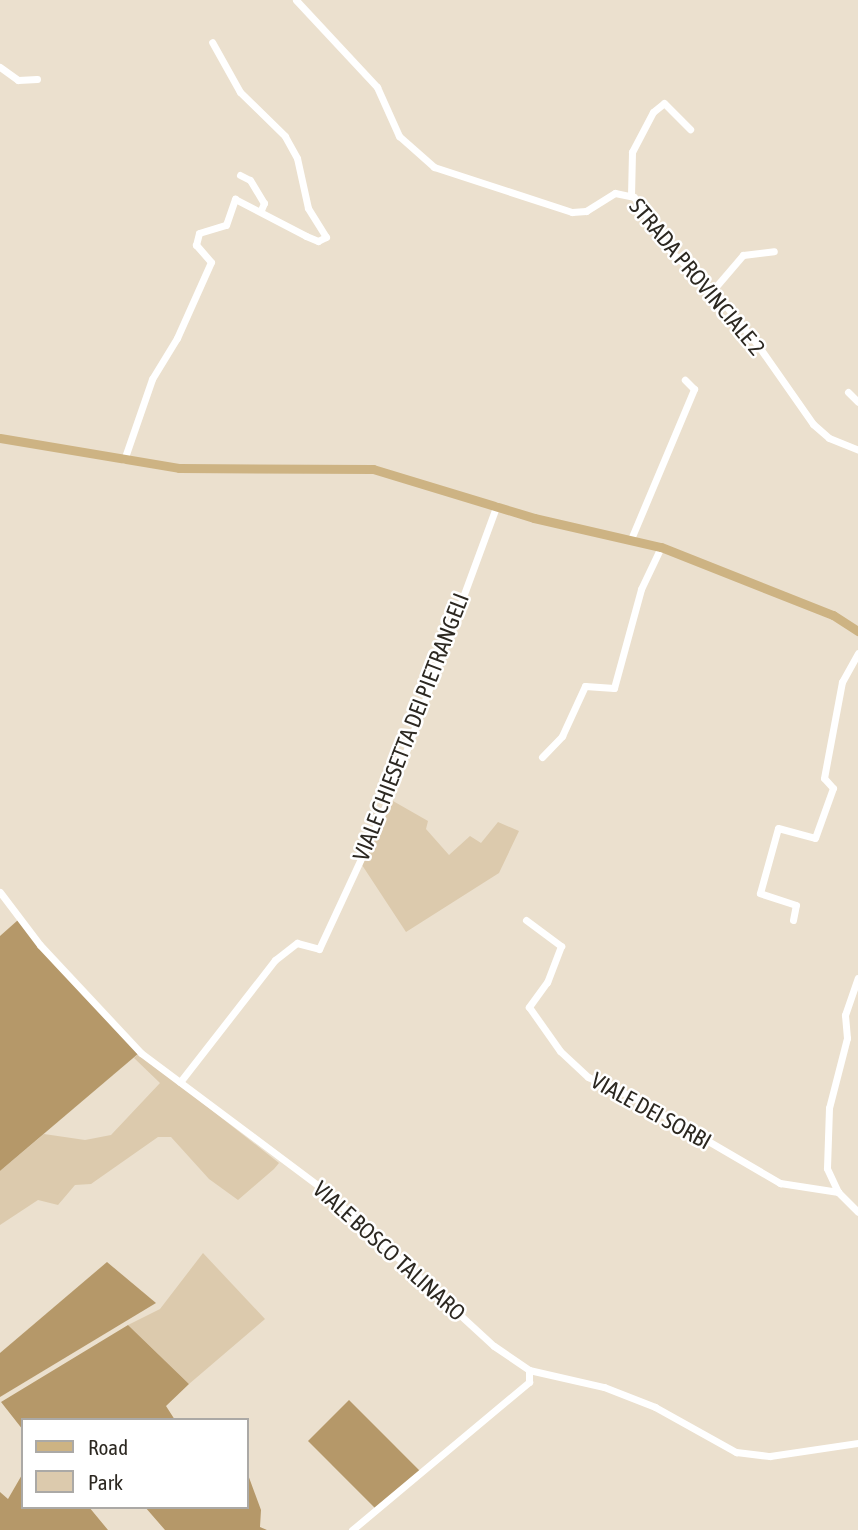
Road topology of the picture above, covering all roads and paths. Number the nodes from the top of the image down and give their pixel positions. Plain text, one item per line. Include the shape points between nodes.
1 (296, 0) edge
2 (212, 42) dead end
3 (0, 66) edge
4 (37, 79) dead end
5 (690, 129) dead end
6 (240, 175) dead end
7 (631, 196) junction
8 (260, 211) junction
9 (774, 251) dead end
10 (713, 290) junction
11 (685, 380) dead end
12 (848, 392) dead end
13 (858, 402) edge
14 (0, 438) edge
15 (858, 450) edge
16 (124, 460) junction
17 (497, 505) junction
18 (631, 539) junction
19 (661, 547) junction
20 (858, 631) edge
21 (858, 653) edge
22 (542, 757) dead end
23 (0, 892) edge
24 (793, 919) dead end
25 (526, 920) dead end
26 (858, 978) edge
27 (180, 1082) junction
28 (838, 1192) junction
29 (858, 1212) edge
30 (530, 1370) junction
31 (858, 1443) edge
32 (352, 1530) edge

1 - 7 street, STRADA PROVINCIALE 2 via 377,86 399,136 434,167 572,212 586,212 615,193
2 - 8 street via 240,92 285,136 297,158 300,187 324,241
3 - 4 street via 18,80
5 - 7 street via 664,103 653,112 632,152
6 - 8 street via 250,180 264,203
7 - 10 street, STRADA PROVINCIALE 2 via 671,252
8 - 16 street via 230,201 226,225 204,230 195,239 211,262 177,338 152,379
9 - 10 street via 743,255
10 - 15 street, STRADA PROVINCIALE 2 via 813,424 829,438
11 - 18 street via 694,389
12 - 13 street
14 - 16 main road
16 - 17 main road via 179,468 373,469
17 - 18 main road via 585,531
17 - 27 street, VIALE CHIESETTA DEI PIETRANGELI via 388,798 318,949 297,943 275,960
18 - 19 main road
19 - 20 main road via 833,615
19 - 22 street via 641,589 614,688 586,685 562,736
21 - 24 street via 842,682 824,778 833,788 815,838 778,828 760,893 796,905
23 - 27 street, VIALE BOSCO TALINARO via 40,945 125,1039
25 - 28 street, VIALE DEI SORBI via 561,946 547,982 529,1007 560,1051 588,1077 631,1096 780,1183
26 - 28 street via 845,1015 847,1038 830,1108 827,1168
27 - 30 street, VIALE BOSCO TALINARO via 323,1189 494,1346
28 - 29 street
30 - 31 street, VIALE BOSCO TALINARO via 604,1387 655,1407 736,1452 770,1456
30 - 32 street via 529,1382

